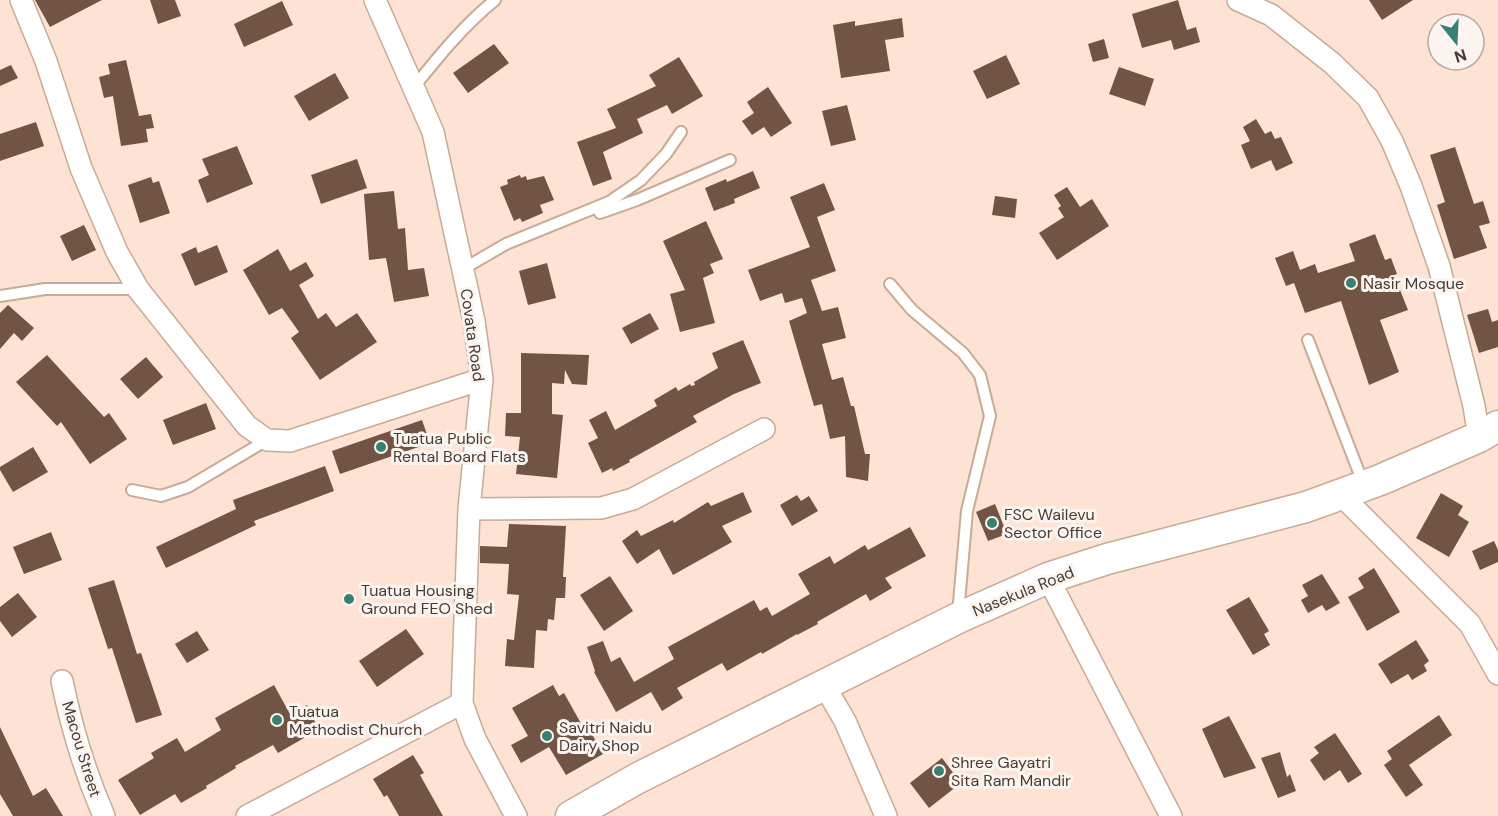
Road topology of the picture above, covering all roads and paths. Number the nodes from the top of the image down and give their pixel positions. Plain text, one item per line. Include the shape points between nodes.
1 (21, 0) edge
2 (375, 0) edge
3 (488, 0) edge
4 (495, 0) edge
5 (1238, 0) edge
6 (482, 10) junction
7 (414, 87) junction
8 (681, 132) dead end
9 (730, 160) dead end
10 (506, 244) junction
11 (463, 269) junction
12 (890, 284) dead end
13 (138, 288) junction
14 (0, 296) edge
15 (1308, 340) dead end
16 (482, 379) junction
17 (764, 429) dead end
18 (1489, 432) edge
19 (267, 440) junction
20 (132, 490) dead end
21 (1353, 490) junction
22 (469, 509) junction
23 (1048, 578) junction
24 (958, 618) junction
25 (1498, 674) edge
26 (62, 681) dead end
27 (824, 685) junction
28 (462, 703) junction
29 (104, 816) edge
30 (247, 816) edge
31 (516, 816) edge
32 (571, 816) edge
33 (886, 816) edge
34 (1171, 816) edge

1 - 13 street via 46,61 81,168 117,252
2 - 7 street, Covata Road
3 - 6 lane
4 - 6 lane
5 - 18 street via 1271,15 1332,63 1368,98 1411,186 1439,266 1474,405
6 - 7 lane
7 - 11 street, Covata Road via 433,132
8 - 10 lane via 641,180 609,202
9 - 10 lane via 637,200
10 - 11 lane
11 - 16 street, Covata Road
12 - 24 lane via 912,310 963,353 980,375 990,416 967,511
13 - 14 lane via 45,289
13 - 19 street via 247,426
15 - 21 lane
16 - 19 street via 290,441
16 - 22 street, Covata Road
17 - 22 street via 633,499 601,508
18 - 21 main road, Nasekula Road
19 - 20 lane via 188,487 161,496
21 - 23 main road, Nasekula Road via 1306,507
21 - 25 street via 1470,624
22 - 28 street, Covata Road
23 - 24 main road, Nasekula Road
23 - 34 street
24 - 27 main road, Nasekula Road
26 - 29 street, Macou Street via 87,777
27 - 32 main road, Nasekula Road
27 - 33 street via 845,721
28 - 30 street
28 - 31 street, Covata Road via 475,739

